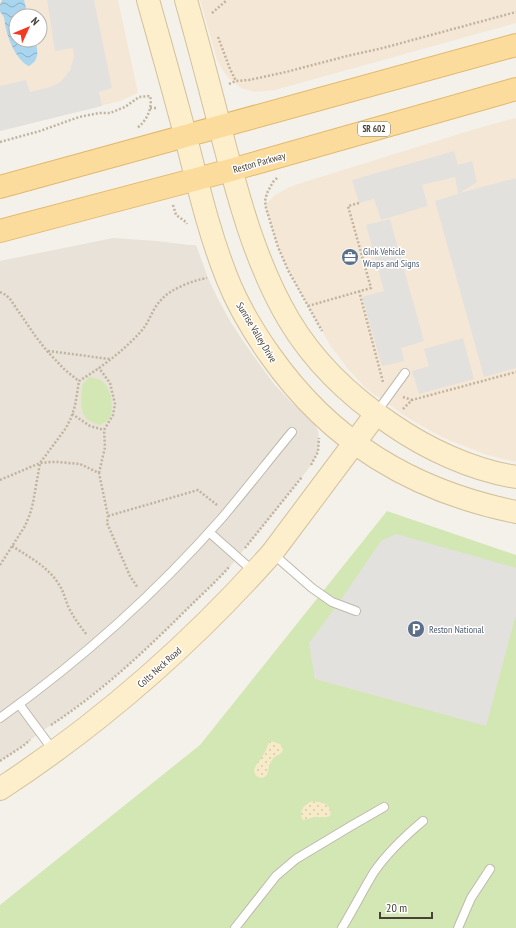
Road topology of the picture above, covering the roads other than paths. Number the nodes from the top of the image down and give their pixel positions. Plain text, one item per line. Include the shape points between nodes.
1 (148, 0) edge
2 (186, 0) edge
3 (516, 45) edge
4 (516, 89) edge
5 (220, 126) junction
6 (186, 136) junction
7 (231, 170) junction
8 (196, 179) junction
9 (0, 187) edge
10 (0, 231) edge
11 (405, 373) dead end
12 (376, 414) junction
13 (292, 432) dead end
14 (354, 443) junction
15 (516, 477) edge
16 (516, 512) edge
17 (209, 532) junction
18 (272, 553) junction
19 (254, 572) junction
20 (356, 612) dead end
21 (19, 704) junction
22 (0, 718) edge
23 (54, 752) junction
24 (0, 789) edge
25 (384, 807) dead end
26 (423, 821) dead end
27 (490, 869) dead end
28 (235, 928) edge
29 (342, 928) edge
30 (458, 928) edge

1 - 6 main road, Sunrise Valley Drive
2 - 5 main road
3 - 5 main road
4 - 7 main road, Reston Parkway / SR 602
5 - 6 main road
5 - 7 main road
6 - 8 main road, Sunrise Valley Drive
6 - 9 main road
7 - 8 main road, Reston Parkway / SR 602
7 - 12 main road via 260,259 289,321 336,380
8 - 10 main road, Reston Parkway / SR 602
8 - 14 main road, Sunrise Valley Drive via 227,278 248,322 292,384 333,426
11 - 12 lane
12 - 14 main road, Colts Neck Road
12 - 15 main road via 438,451 482,469
13 - 17 lane
14 - 16 main road, Sunrise Valley Drive via 396,470 432,486 474,502
14 - 18 main road, Colts Neck Road
17 - 19 lane
17 - 21 lane via 119,623
18 - 19 main road, Colts Neck Road
18 - 20 lane via 312,588 332,602
19 - 23 main road, Colts Neck Road via 170,657 104,714
21 - 22 lane
21 - 23 lane
23 - 24 main road, Colts Neck Road
25 - 28 lane via 296,859 276,876
26 - 29 lane via 391,851 375,872
27 - 30 lane via 471,898

